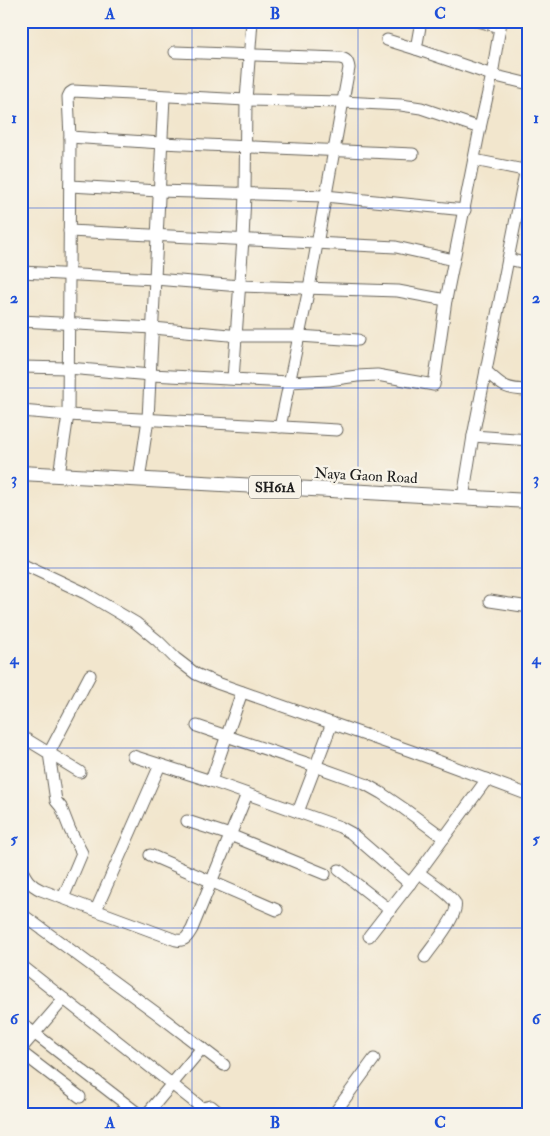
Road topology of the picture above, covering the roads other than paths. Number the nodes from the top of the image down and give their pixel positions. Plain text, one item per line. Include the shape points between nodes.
1 (252, 21) edge
2 (421, 21) edge
3 (478, 21) edge
4 (501, 24) edge
5 (387, 40) dead end
6 (416, 49) junction
7 (176, 52) dead end
8 (250, 55) junction
9 (492, 75) junction
10 (529, 84) edge
11 (164, 97) junction
12 (246, 100) junction
13 (344, 102) junction
14 (480, 128) junction
15 (70, 137) junction
16 (162, 143) junction
17 (246, 147) junction
18 (334, 150) junction
19 (529, 152) edge
20 (413, 154) dead end
21 (474, 160) junction
22 (527, 171) edge
23 (70, 186) junction
24 (159, 191) junction
25 (245, 194) junction
26 (325, 196) junction
27 (465, 210) junction
28 (517, 213) junction
29 (529, 216) edge
30 (69, 232) junction
31 (157, 235) junction
32 (243, 240) junction
33 (317, 244) junction
34 (508, 259) junction
35 (454, 260) junction
36 (529, 264) edge
37 (21, 272) edge
38 (69, 274) junction
39 (155, 279) junction
40 (240, 286) junction
41 (309, 288) junction
42 (446, 300) junction
43 (21, 321) edge
44 (69, 323) junction
45 (153, 328) junction
46 (236, 336) junction
47 (299, 336) junction
48 (358, 340) dead end
49 (21, 367) edge
50 (68, 368) junction
51 (486, 371) junction
52 (151, 375) junction
53 (233, 379) junction
54 (289, 382) junction
55 (529, 390) edge
56 (21, 410) edge
57 (68, 415) junction
58 (148, 419) junction
59 (280, 427) junction
60 (337, 430) dead end
61 (473, 436) junction
62 (529, 440) edge
63 (21, 473) edge
64 (59, 475) junction
65 (139, 480) junction
66 (463, 498) junction
67 (529, 501) edge
68 (21, 563) edge
69 (490, 601) dead end
70 (529, 607) edge
71 (90, 675) dead end
72 (242, 692) junction
73 (332, 723) junction
74 (197, 726) dead end
75 (21, 736) edge
76 (226, 736) junction
77 (49, 753) junction
78 (133, 756) dead end
79 (160, 764) junction
80 (315, 766) junction
81 (80, 772) dead end
82 (487, 779) junction
83 (211, 781) junction
84 (247, 794) junction
85 (529, 795) edge
86 (298, 812) junction
87 (186, 820) dead end
88 (230, 835) junction
89 (444, 838) junction
90 (150, 855) dead end
91 (21, 868) edge
92 (339, 870) dead end
93 (418, 873) junction
94 (325, 874) dead end
95 (212, 880) junction
96 (410, 884) junction
97 (63, 898) junction
98 (96, 910) junction
99 (277, 910) dead end
100 (390, 910) junction
101 (23, 915) dead end
102 (370, 936) dead end
103 (425, 956) dead end
104 (21, 965) edge
105 (64, 999) junction
106 (21, 1023) edge
107 (34, 1033) junction
108 (202, 1048) junction
109 (21, 1050) edge
110 (374, 1059) dead end
111 (224, 1066) dead end
112 (172, 1083) junction
113 (80, 1097) dead end
114 (140, 1115) edge
115 (146, 1115) edge
116 (218, 1115) edge
117 (333, 1115) edge

1 - 8 street
2 - 6 street
3 - 4 street
4 - 9 street
5 - 6 street
6 - 9 street
7 - 8 street
8 - 12 street
8 - 13 street via 345,59 349,68
9 - 10 street
9 - 14 street
11 - 12 street
11 - 15 street via 74,91 68,97
11 - 16 street
12 - 13 street
12 - 17 street
13 - 14 street via 410,106
13 - 18 street
14 - 21 street
15 - 16 street
15 - 23 street
16 - 17 street
16 - 24 street
17 - 18 street
17 - 25 street
18 - 20 street
18 - 26 street
19 - 22 street
21 - 22 street
21 - 27 street
22 - 28 street
23 - 24 street
23 - 30 street
24 - 25 street
24 - 31 street
25 - 26 street
25 - 32 street
26 - 27 street
26 - 33 street
27 - 35 street
28 - 29 street
28 - 34 street
30 - 31 street
30 - 38 street
31 - 32 street
31 - 39 street
32 - 33 street
32 - 40 street
33 - 35 street via 396,247
33 - 41 street
34 - 36 street
34 - 51 street
35 - 42 street
37 - 38 street
38 - 39 street
38 - 44 street
39 - 40 street
39 - 45 street
40 - 41 street
40 - 46 street
41 - 42 street via 398,291
41 - 47 street
42 - 54 street via 434,385 377,375
43 - 44 street
44 - 45 street
44 - 50 street
45 - 46 street
45 - 52 street
46 - 47 street
46 - 53 street
47 - 48 street
47 - 54 street
49 - 50 street
50 - 52 street
50 - 57 street
51 - 55 street via 509,389
51 - 61 street
52 - 53 street
52 - 58 street
53 - 54 street
54 - 59 street
56 - 57 street
57 - 58 street
57 - 64 street
58 - 59 street
58 - 65 street
59 - 60 street
61 - 62 street
61 - 66 street
63 - 64 main road, Naya Gaon Road / SH61A
64 - 65 main road, Naya Gaon Road / SH61A
65 - 66 main road, Naya Gaon Road / SH61A
66 - 67 main road, Naya Gaon Road / SH61A
68 - 72 street via 85,593 136,623 196,674
69 - 70 street
71 - 77 street
72 - 73 street
72 - 76 street
73 - 80 street
73 - 82 street
74 - 76 street
75 - 77 street
76 - 80 street
76 - 83 street
77 - 81 street
77 - 97 street via 56,801 82,853
78 - 79 street
79 - 83 street
79 - 98 street
80 - 86 street
80 - 89 street via 365,784
82 - 85 street
82 - 89 street
83 - 84 street
84 - 86 street
84 - 88 street
86 - 96 street via 351,833
87 - 88 street
88 - 94 street
88 - 95 street
89 - 93 street
90 - 95 street
91 - 97 street via 32,885
92 - 100 street
93 - 96 street
93 - 103 street via 456,905 452,920
95 - 98 street via 185,940 180,941
95 - 99 street
96 - 100 street
97 - 98 street
100 - 102 street
101 - 108 street
104 - 105 street
105 - 107 street
105 - 112 street
106 - 107 street
107 - 109 street
107 - 114 street
108 - 111 street
108 - 112 street
109 - 113 street
110 - 117 street
112 - 115 street
112 - 116 street via 202,1108 211,1106

